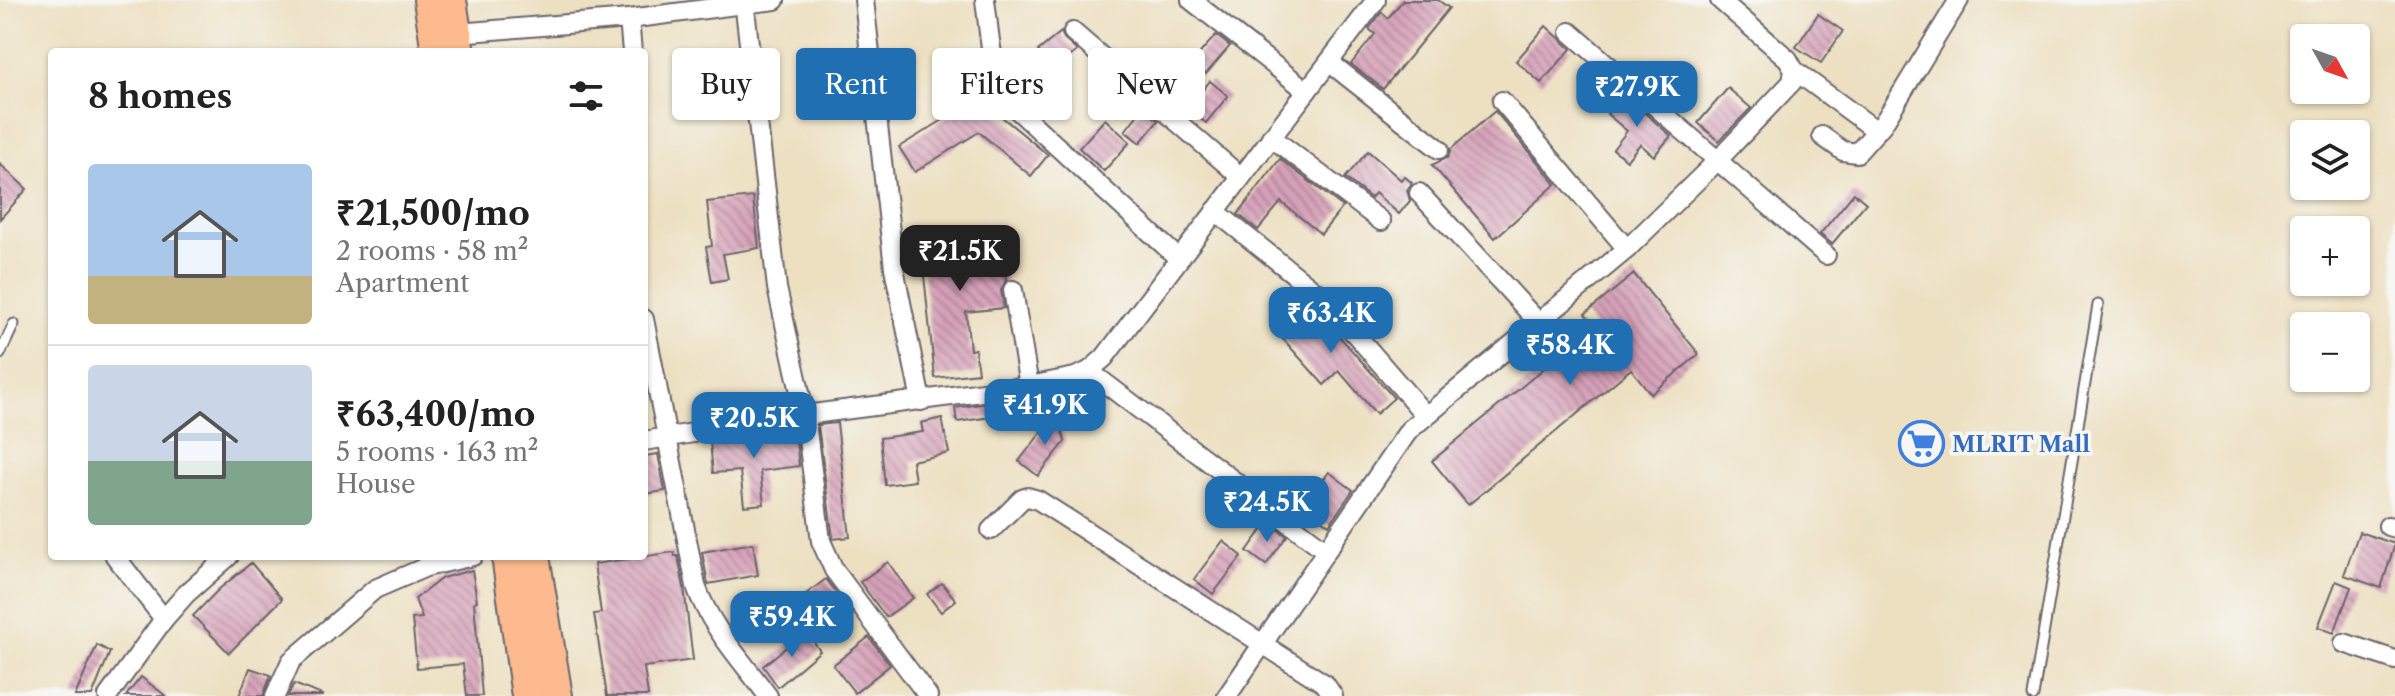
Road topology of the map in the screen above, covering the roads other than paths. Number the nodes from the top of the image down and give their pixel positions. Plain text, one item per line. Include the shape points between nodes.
1 (429, 0) edge
2 (451, 0) edge
3 (775, 0) edge
4 (864, 0) edge
5 (985, 0) edge
6 (1191, 0) edge
7 (1376, 0) edge
8 (1720, 0) edge
9 (1959, 0) edge
10 (744, 2) edge
11 (629, 19) junction
12 (1073, 32) dead end
13 (1570, 32) dead end
14 (451, 46) edge
15 (632, 48) edge
16 (1329, 62) junction
17 (1794, 70) junction
18 (1307, 91) junction
19 (1502, 101) dead end
20 (1877, 131) junction
21 (1822, 136) dead end
22 (1271, 137) junction
23 (1439, 149) dead end
24 (1717, 161) junction
25 (1241, 177) junction
26 (1419, 193) dead end
27 (1215, 211) junction
28 (1381, 221) dead end
29 (1627, 249) junction
30 (1826, 255) dead end
31 (1178, 258) junction
32 (1013, 290) dead end
33 (2098, 305) dead end
34 (14, 324) dead end
35 (1540, 324) junction
36 (648, 339) edge
37 (0, 354) edge
38 (1089, 371) junction
39 (1029, 386) junction
40 (921, 401) junction
41 (805, 415) junction
42 (1426, 416) junction
43 (667, 436) junction
44 (648, 440) edge
45 (991, 530) dead end
46 (1325, 550) junction
47 (118, 560) edge
48 (224, 560) edge
49 (456, 560) edge
50 (508, 560) edge
51 (535, 560) edge
52 (164, 619) junction
53 (2344, 643) dead end
54 (1262, 645) junction
55 (2395, 660) edge
56 (108, 696) edge
57 (275, 696) edge
58 (527, 696) edge
59 (557, 696) edge
60 (768, 696) edge
61 (928, 696) edge
62 (1227, 696) edge
63 (1333, 696) edge
64 (2033, 696) edge

1 - 14 main road
2 - 14 main road
3 - 10 street
4 - 40 street via 894,268
5 - 31 street via 993,68 1010,103
6 - 18 street
7 - 16 street
8 - 17 street
9 - 20 street
10 - 11 street
10 - 41 street via 777,288
11 - 14 street
11 - 15 street
12 - 25 street
13 - 24 street
16 - 18 street
16 - 23 street
17 - 20 street
17 - 24 street via 1792,82
18 - 22 street
19 - 29 street
20 - 21 street via 1857,153 1843,151
22 - 25 street
22 - 28 street
24 - 29 street
24 - 30 street
25 - 27 street
26 - 35 street
27 - 31 street
27 - 42 street via 1325,299
29 - 35 street
31 - 38 street
32 - 39 street
33 - 64 lane
34 - 37 lane
35 - 42 street
36 - 43 street
38 - 39 street
38 - 46 street
39 - 40 street
40 - 41 street
41 - 43 street
41 - 61 street via 827,557
42 - 46 street via 1398,443
43 - 44 street
43 - 60 street via 702,603
45 - 54 street via 1022,499 1038,500
46 - 54 street
47 - 52 street
48 - 52 street
49 - 57 street via 375,589 291,661
50 - 58 main road
51 - 59 main road
52 - 56 street
53 - 55 street
54 - 62 street
54 - 63 street via 1325,684

